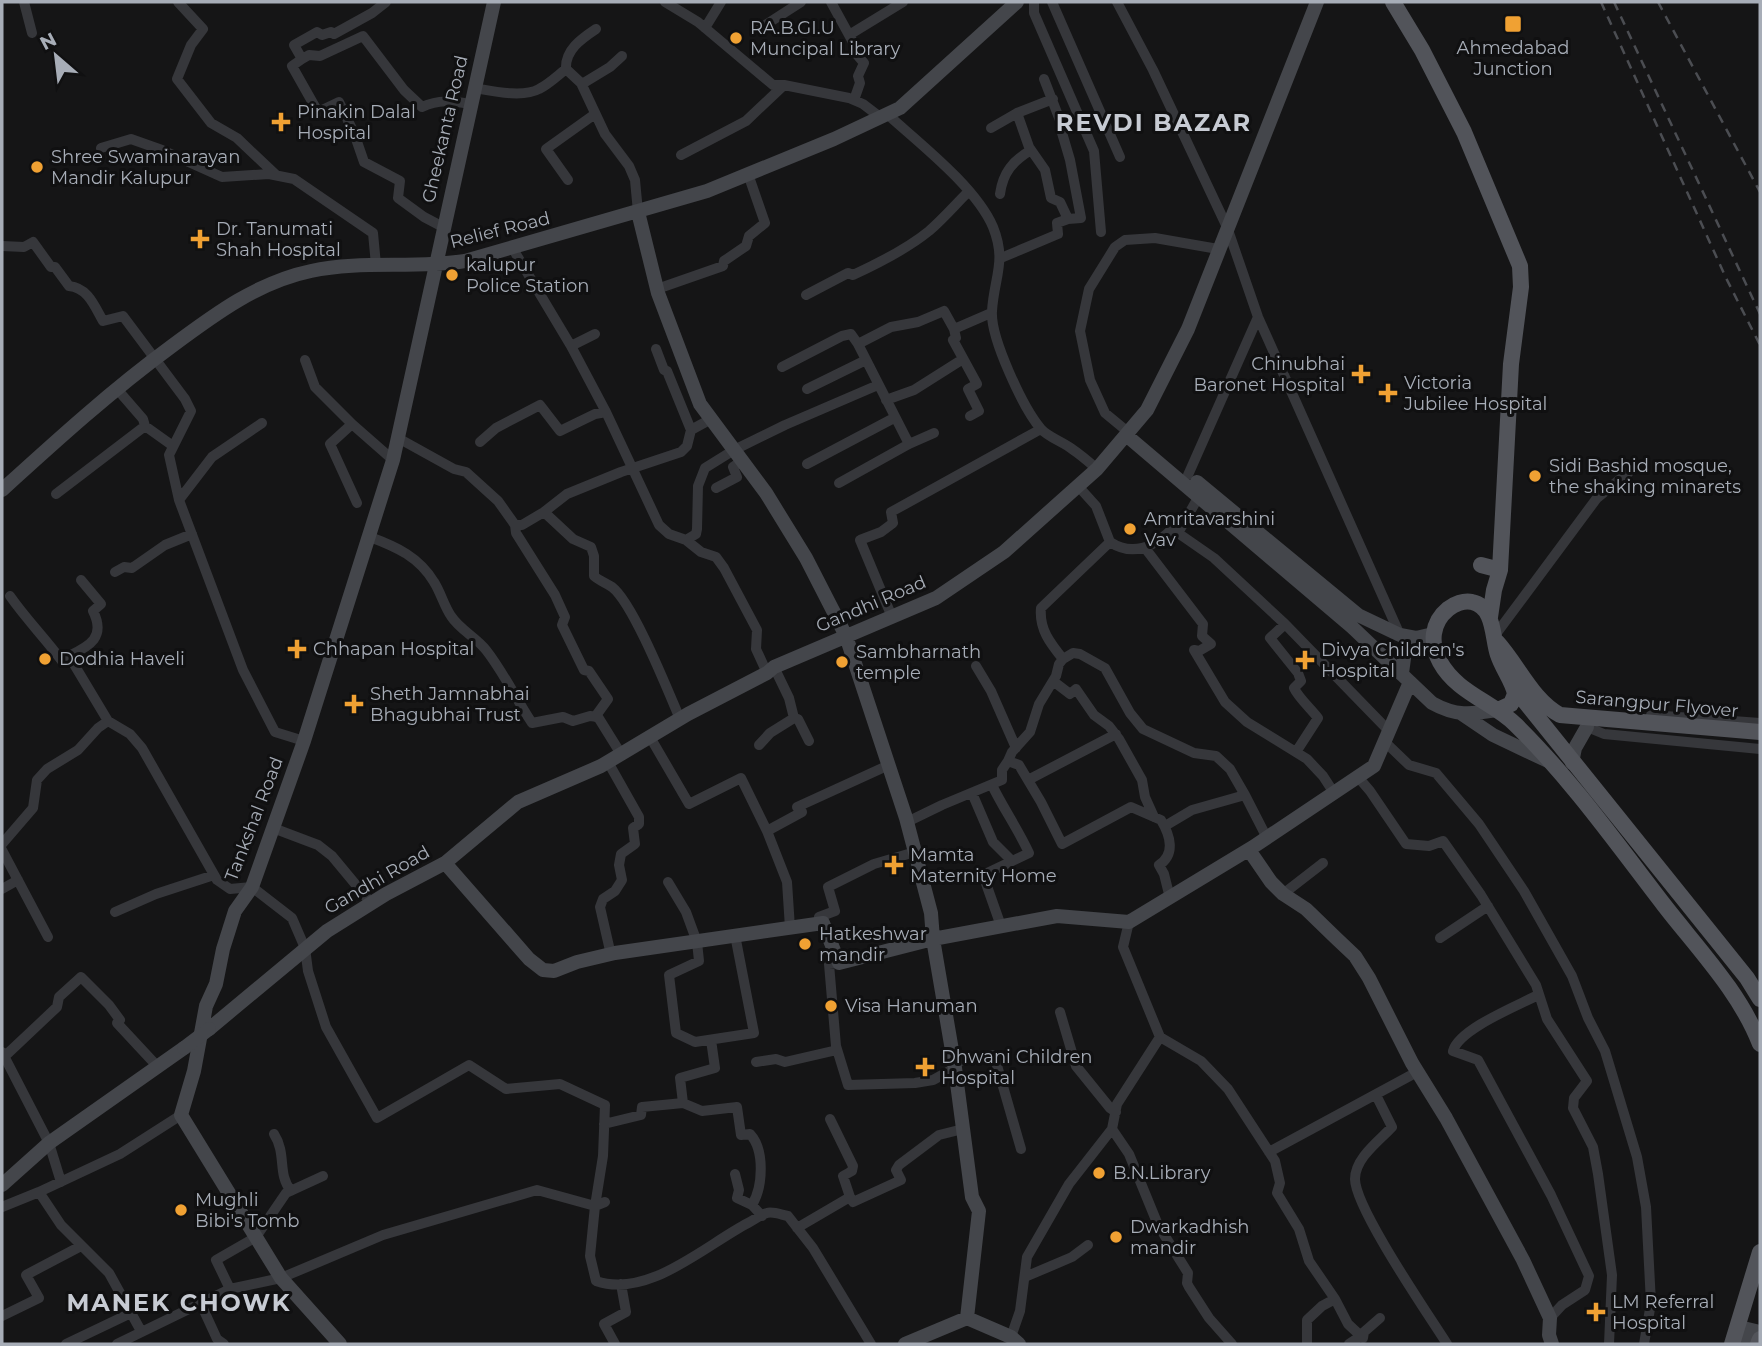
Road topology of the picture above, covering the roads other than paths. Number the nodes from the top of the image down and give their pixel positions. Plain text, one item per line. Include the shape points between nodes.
1 (24, 2) edge
2 (178, 2) edge
3 (386, 2) edge
4 (494, 2) edge
5 (665, 2) edge
6 (721, 2) edge
7 (801, 2) edge
8 (831, 2) edge
9 (903, 2) edge
10 (1034, 2) edge
11 (1052, 2) edge
12 (1117, 2) edge
13 (1317, 2) edge
14 (1393, 2) edge
15 (1014, 3) edge
16 (705, 28) junction
17 (596, 29) dead end
18 (759, 30) dead end
19 (32, 33) dead end
20 (849, 35) junction
21 (622, 56) dead end
22 (302, 59) junction
23 (566, 69) junction
24 (1044, 79) dead end
25 (582, 84) junction
26 (784, 85) junction
27 (474, 88) junction
28 (854, 100) junction
29 (1053, 100) junction
30 (470, 104) junction
31 (1017, 113) junction
32 (595, 114) junction
33 (883, 116) junction
34 (991, 128) dead end
35 (101, 148) dead end
36 (1031, 150) junction
37 (681, 155) dead end
38 (1120, 156) dead end
39 (748, 174) junction
40 (276, 176) junction
41 (568, 180) dead end
42 (968, 192) junction
43 (1000, 194) dead end
44 (638, 212) junction
45 (1068, 219) junction
46 (443, 226) junction
47 (1227, 227) junction
48 (1101, 232) dead end
49 (2, 246) edge
50 (513, 249) junction
51 (1218, 249) junction
52 (1001, 258) junction
53 (376, 265) junction
54 (436, 266) junction
55 (657, 289) junction
56 (806, 295) dead end
57 (992, 313) junction
58 (1258, 317) junction
59 (954, 329) junction
60 (595, 334) dead end
61 (858, 344) junction
62 (571, 346) junction
63 (656, 349) dead end
64 (155, 359) junction
65 (963, 359) junction
66 (305, 360) dead end
67 (866, 360) junction
68 (782, 367) dead end
69 (878, 385) junction
70 (117, 389) junction
71 (807, 389) dead end
72 (886, 400) junction
73 (606, 412) junction
74 (970, 416) dead end
75 (894, 418) junction
76 (711, 419) junction
77 (262, 423) dead end
78 (352, 424) junction
79 (145, 426) junction
80 (1041, 429) junction
81 (691, 430) junction
82 (1129, 431) junction
83 (934, 433) dead end
84 (398, 438) junction
85 (480, 442) dead end
86 (909, 444) junction
87 (173, 446) junction
88 (738, 455) junction
89 (393, 460) junction
90 (807, 464) dead end
91 (632, 469) junction
92 (1097, 469) junction
93 (1629, 472) dead end
94 (1188, 475) junction
95 (839, 483) dead end
96 (1078, 486) junction
97 (716, 488) dead end
98 (2, 490) edge
99 (56, 494) dead end
100 (1199, 496) junction
101 (179, 500) junction
102 (357, 503) dead end
103 (544, 512) junction
104 (515, 524) junction
105 (1178, 533) junction
106 (192, 534) junction
107 (370, 537) junction
108 (686, 540) junction
109 (1110, 542) junction
110 (1145, 548) junction
111 (1481, 565) dead end
112 (1500, 570) junction
113 (115, 572) dead end
114 (81, 580) dead end
115 (10, 596) dead end
116 (892, 617) junction
117 (1490, 617) junction
118 (1286, 624) junction
119 (1400, 635) junction
120 (1433, 635) junction
121 (846, 636) junction
122 (1416, 638) junction
123 (1493, 638) junction
124 (69, 656) junction
125 (1063, 659) junction
126 (976, 666) dead end
127 (770, 670) junction
128 (1406, 678) junction
129 (1053, 681) junction
130 (1514, 688) junction
131 (1498, 710) junction
132 (1462, 714) junction
133 (595, 717) junction
134 (1557, 717) junction
135 (794, 718) junction
136 (680, 719) junction
137 (108, 721) junction
138 (1540, 723) junction
139 (1590, 723) junction
140 (1760, 723) edge
141 (1516, 724) junction
142 (1760, 732) edge
143 (1116, 734) junction
144 (1387, 736) junction
145 (650, 737) junction
146 (304, 741) junction
147 (809, 741) dead end
148 (759, 745) dead end
149 (1016, 748) junction
150 (1760, 749) edge
151 (1296, 752) junction
152 (614, 758) junction
153 (1008, 761) junction
154 (1551, 762) junction
155 (1573, 763) junction
156 (888, 765) junction
157 (1358, 777) junction
158 (1028, 780) junction
159 (992, 785) junction
160 (972, 793) junction
161 (1334, 793) junction
162 (1245, 795) junction
163 (1154, 817) junction
164 (907, 822) junction
165 (1165, 826) junction
166 (273, 828) junction
167 (767, 831) junction
168 (1267, 838) junction
169 (2, 844) edge
170 (2, 850) edge
171 (1249, 850) junction
172 (915, 852) junction
173 (1012, 861) junction
174 (445, 863) junction
175 (1323, 863) dead end
176 (214, 875) junction
177 (18, 880) junction
178 (668, 882) dead end
179 (252, 887) junction
180 (2, 889) edge
181 (1283, 894) junction
182 (1170, 898) junction
183 (371, 903) junction
184 (1488, 906) junction
185 (115, 912) dead end
186 (1129, 922) junction
187 (821, 923) junction
188 (1002, 926) junction
189 (790, 928) junction
190 (735, 935) junction
191 (48, 937) dead end
192 (1440, 938) dead end
193 (933, 939) junction
194 (696, 942) junction
195 (305, 948) junction
196 (611, 955) junction
197 (838, 963) junction
198 (1538, 995) junction
199 (1760, 999) edge
200 (1060, 1012) dead end
201 (1160, 1037) junction
202 (711, 1040) junction
203 (1760, 1044) edge
204 (837, 1050) junction
205 (3, 1054) edge
206 (756, 1062) dead end
207 (955, 1065) junction
208 (157, 1066) junction
209 (1417, 1072) junction
210 (1376, 1095) junction
211 (683, 1103) junction
212 (1116, 1112) junction
213 (181, 1115) junction
214 (830, 1119) dead end
215 (604, 1124) junction
216 (963, 1129) junction
217 (1112, 1129) junction
218 (274, 1134) dead end
219 (49, 1143) junction
220 (1021, 1149) dead end
221 (1269, 1152) junction
222 (735, 1174) dead end
223 (323, 1176) dead end
224 (61, 1182) junction
225 (2, 1185) edge
226 (290, 1191) junction
227 (39, 1192) junction
228 (850, 1196) junction
229 (600, 1204) junction
230 (752, 1205) junction
231 (2, 1208) edge
232 (762, 1216) junction
233 (797, 1228) junction
234 (256, 1237) junction
235 (1088, 1245) dead end
236 (81, 1246) junction
237 (1760, 1252) edge
238 (1025, 1277) junction
239 (281, 1278) junction
240 (621, 1284) junction
241 (230, 1289) junction
242 (1335, 1299) junction
243 (201, 1302) junction
244 (131, 1313) junction
245 (2, 1316) edge
246 (967, 1318) junction
247 (1380, 1318) dead end
248 (1550, 1318) junction
249 (141, 1331) junction
250 (1361, 1336) junction
251 (1735, 1336) edge
252 (1015, 1340) edge
253 (1759, 1340) edge
254 (66, 1344) edge
255 (117, 1344) edge
256 (224, 1344) edge
257 (340, 1344) edge
258 (615, 1344) edge
259 (870, 1344) edge
260 (905, 1344) edge
261 (1232, 1344) edge
262 (1307, 1344) edge
263 (1349, 1344) edge
264 (1447, 1344) edge
265 (1552, 1344) edge
266 (1609, 1344) edge
267 (1644, 1344) edge

1 - 19 street
2 - 40 street via 203,29 177,79 211,123 237,138
3 - 22 street via 334,34 317,32 294,45
4 - 27 street, Gheekanta Road
5 - 16 street
6 - 16 street
7 - 18 street
8 - 20 street
9 - 20 street
10 - 48 street via 1034,13 1094,151
11 - 38 street
12 - 47 street
13 - 47 street, Gandhi Road
14 - 112 main road via 1464,132 1520,266
15 - 33 street, Relief Road via 900,108
16 - 26 street via 773,85
17 - 23 street via 572,49 565,59
20 - 28 street via 853,50 864,63
21 - 25 street
22 - 30 street via 320,56 363,36 422,107 435,101
22 - 46 street via 292,66 318,112 339,102 365,162 400,181 398,198
23 - 25 street
23 - 27 street via 527,93
24 - 29 street
25 - 32 street
26 - 28 street
26 - 37 street via 746,121
27 - 30 street, Gheekanta Road
28 - 33 street
29 - 31 street
29 - 45 street via 1081,218
30 - 46 street, Gheekanta Road
31 - 34 street
31 - 36 street
32 - 41 street via 546,149
32 - 44 street via 629,166
33 - 39 street, Relief Road
33 - 42 street via 930,153
35 - 40 street via 131,139 222,177
36 - 43 street via 1005,173
36 - 45 street via 1045,170 1051,198 1060,202
39 - 44 street, Relief Road
39 - 55 street via 765,223 723,266
40 - 53 street via 294,179 373,233
42 - 52 street via 994,229
42 - 56 street via 908,245
44 - 50 street, Relief Road
44 - 55 street
45 - 52 street via 1057,223 1058,234
46 - 54 street, Gheekanta Road
47 - 51 street, Gandhi Road
47 - 58 street
49 - 64 street via 24,247 33,242 69,286 80,287 91,298 103,321 123,316
50 - 54 street, Relief Road
50 - 62 street
51 - 82 street, Gandhi Road via 1188,329 1147,410
51 - 82 street via 1155,238 1125,240 1115,247 1089,289 1080,331 1090,380 1105,413
52 - 57 street
53 - 54 street, Relief Road
53 - 64 street, Relief Road via 312,270 264,285 215,314
54 - 84 street, Tankshal Road
55 - 76 street via 700,404
57 - 59 street
57 - 80 street via 1013,381
58 - 94 street
58 - 119 street
59 - 61 street via 944,311 891,327
59 - 65 street via 953,340
60 - 62 street
61 - 67 street
61 - 68 street via 851,334 842,336
62 - 73 street
63 - 81 street
64 - 70 street, Relief Road
64 - 87 street via 191,411
65 - 72 street via 914,390
65 - 74 street via 977,384 968,389 979,411
66 - 78 street via 315,387
67 - 69 street
67 - 71 street
69 - 72 street
69 - 88 street
70 - 79 street
70 - 98 street, Relief Road
72 - 75 street
73 - 85 street via 560,431 540,405 496,428
73 - 91 street
75 - 86 street
75 - 90 street
76 - 81 street
76 - 88 street
77 - 101 street via 212,457
78 - 89 street
78 - 102 street via 330,443
79 - 87 street
79 - 99 street
80 - 92 street
80 - 116 street via 891,512 893,523 860,540
81 - 91 street via 681,453
82 - 92 street, Gandhi Road
82 - 94 street
82 - 100 street
83 - 86 street
84 - 89 street, Tankshal Road
84 - 104 street via 466,472
86 - 95 street
87 - 101 street via 169,455
88 - 97 street via 733,467 737,477
88 - 108 street via 705,468 699,478 696,534
88 - 121 street via 806,558
89 - 107 street, Tankshal Road
91 - 103 street via 567,494
91 - 108 street via 659,525
92 - 96 street, Gandhi Road
93 - 123 street via 1597,498
94 - 119 street via 1358,615
96 - 109 street via 1096,506
96 - 116 street, Gandhi Road via 1004,552 936,598
100 - 105 street
100 - 128 street
101 - 106 street
103 - 104 street via 522,525
103 - 136 street via 573,539 591,547 594,576 612,587 629,608
104 - 133 street via 516,533 555,595 565,617 562,625 584,670 608,699
105 - 110 street via 1172,529
105 - 118 street via 1214,558
106 - 113 street via 164,545 132,568
106 - 146 street via 243,670 275,732
107 - 133 street via 396,546 423,566 450,614 484,648 532,723
107 - 146 street, Tankshal Road
108 - 127 street via 716,557 724,568 757,630 756,649
109 - 110 street via 1124,550
109 - 125 street via 1041,608 1040,622
110 - 151 street via 1203,624 1202,636 1211,644 1194,650 1220,695 1247,722
111 - 112 main road
112 - 117 main road
114 - 124 street via 102,604 93,611 98,633 88,647
115 - 124 street via 62,661
116 - 121 street, Gandhi Road
117 - 120 main road via 1473,602 1454,605 1441,616
117 - 123 main road
118 - 144 street
118 - 151 street via 1270,638 1298,673 1301,681 1294,688 1296,693 1318,718
119 - 122 street
120 - 122 street
120 - 131 main road via 1435,652 1447,673
121 - 127 street, Gandhi Road
121 - 156 street
122 - 128 street via 1405,651
123 - 130 main road
123 - 134 main road
124 - 137 street
125 - 129 street
125 - 162 street via 1080,654 1105,668 1143,729 1194,752 1216,756
126 - 149 street
127 - 135 street via 789,698
127 - 136 street, Gandhi Road
128 - 132 street via 1432,703
128 - 144 street
129 - 143 street via 1070,694 1076,689 1094,715
129 - 149 street via 1030,732
130 - 131 main road via 1511,704
130 - 138 main road
131 - 132 street
131 - 141 main road
132 - 154 street via 1493,735
133 - 152 street
134 - 138 main road, Sarangpur Flyover
134 - 139 main road, Sarangpur Flyover
134 - 140 street via 1577,710
135 - 147 street
135 - 148 street
136 - 145 street, Gandhi Road
137 - 169 street via 37,780 33,808
137 - 176 street via 130,734 142,748
138 - 141 main road, Sarangpur Flyover
138 - 155 main road
139 - 142 main road, Sarangpur Flyover
139 - 150 street via 1604,734
139 - 155 street via 1575,748
141 - 154 main road
143 - 158 street
143 - 163 street via 1142,780
144 - 157 street via 1374,766
144 - 267 street via 1409,765 1436,773 1479,824 1566,965 1605,1051 1637,1157 1646,1208 1651,1303
145 - 152 street, Gandhi Road
145 - 167 street via 689,804 741,778
146 - 166 street, Tankshal Road
149 - 153 street
151 - 161 street via 1320,772
152 - 174 street, Gandhi Road via 518,802
152 - 196 street via 639,824 634,828 635,844 621,854 622,880 600,906
153 - 158 street via 1019,765
153 - 159 street via 1002,780
154 - 203 main road via 1726,985
155 - 199 main road
156 - 164 street
156 - 167 street via 797,807 802,812
157 - 161 street
157 - 184 street via 1406,844 1429,846 1443,841
158 - 163 street via 1062,844 1131,807
159 - 160 street
159 - 173 street via 1028,853
160 - 164 street
160 - 173 street via 993,842
161 - 168 street
162 - 165 street via 1192,810
162 - 168 street
163 - 165 street
164 - 172 street
165 - 182 street via 1171,852 1159,865
166 - 179 street, Tankshal Road
166 - 183 street via 318,845
167 - 189 street via 787,882
168 - 171 street
170 - 177 street
171 - 181 street
171 - 182 street
172 - 187 street via 874,864 828,887 835,911 819,917
172 - 193 street
173 - 188 street via 984,875
174 - 183 street, Gandhi Road
174 - 196 street via 543,970
175 - 181 street
176 - 179 street via 230,889
176 - 185 street
177 - 180 street
177 - 191 street
178 - 194 street via 687,912
179 - 195 street via 292,918
179 - 213 street, Tankshal Road via 235,911 223,948
181 - 209 street via 1306,909 1354,956
182 - 186 street
183 - 195 street, Gandhi Road
184 - 192 street
184 - 198 street
186 - 188 street via 1057,916
186 - 201 street via 1123,947
187 - 189 street
187 - 197 street
188 - 193 street
189 - 190 street
190 - 194 street
190 - 202 street via 754,1033
193 - 197 street
193 - 207 street
194 - 196 street
194 - 202 street via 699,961 669,975 676,1033 695,1042
195 - 208 street, Gandhi Road, bridge
195 - 215 street via 326,1027 377,1118 469,1065 506,1089 559,1083 605,1105
197 - 204 street via 829,964
198 - 248 street via 1469,1032 1453,1051 1478,1060 1589,1276 1586,1290
198 - 266 street via 1552,1029 1587,1081 1574,1098 1573,1108 1593,1147 1598,1174 1612,1275
200 - 212 street via 1076,1066
201 - 212 street
201 - 221 street via 1211,1071
202 - 211 street via 715,1068 680,1078
204 - 206 street via 785,1062
204 - 207 street via 848,1085 933,1080
205 - 208 street via 57,1007 60,997 81,977
205 - 219 street
207 - 216 street
207 - 220 street via 994,1055
208 - 219 street
209 - 210 street
209 - 248 street via 1523,1260
210 - 221 street
210 - 264 street via 1392,1127 1361,1160 1355,1179 1364,1210
211 - 215 street via 642,1107 642,1115
211 - 230 street via 702,1111 737,1107 741,1135 755,1139 759,1160 760,1181
212 - 217 street
213 - 224 street via 120,1154
213 - 234 street
214 - 228 street via 853,1166 843,1176
215 - 229 street
216 - 228 street via 939,1135 899,1165 896,1170 901,1180 853,1202
216 - 246 street via 972,1197 979,1211
217 - 238 street via 1069,1184 1036,1239 1027,1257
217 - 261 street via 1129,1154 1158,1225 1188,1273 1189,1287
218 - 226 street
219 - 224 street
219 - 225 street
221 - 242 street via 1280,1183 1277,1193 1299,1229 1309,1261
222 - 230 street via 737,1198
223 - 226 street
224 - 227 street
226 - 234 street
227 - 231 street
227 - 236 street
228 - 233 street
229 - 239 street via 537,1190 383,1235
229 - 240 street via 590,1256 596,1281
230 - 232 street
232 - 233 street via 768,1212 788,1216
232 - 240 street via 650,1280
233 - 259 street
234 - 239 street
234 - 241 street via 216,1260
235 - 238 street
236 - 244 street via 109,1273
236 - 245 street via 26,1275 39,1298
237 - 251 main road
238 - 252 street
239 - 241 street
239 - 257 street
240 - 258 street via 626,1312 604,1324
241 - 243 street
242 - 250 street via 1348,1324
242 - 262 street via 1307,1321
243 - 249 street
243 - 256 street via 217,1339
244 - 249 street
244 - 254 street
246 - 252 street
246 - 260 street
247 - 250 street
248 - 265 street
249 - 255 street
250 - 263 street
251 - 253 street

